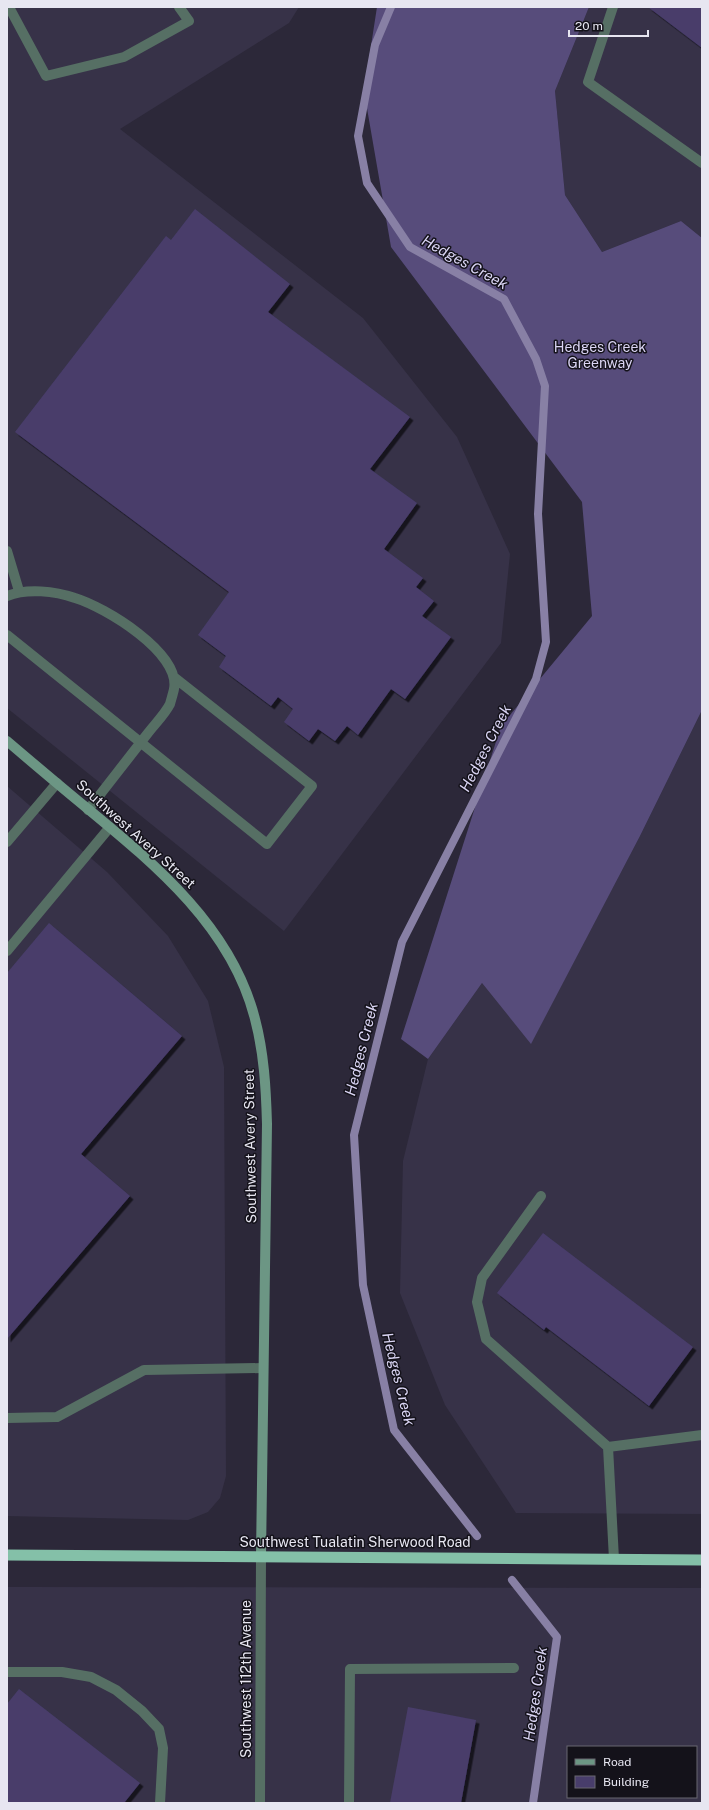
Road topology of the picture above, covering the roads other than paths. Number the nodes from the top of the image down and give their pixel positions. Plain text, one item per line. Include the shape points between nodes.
1 (9, 7) edge
2 (179, 7) edge
3 (613, 7) edge
4 (702, 162) edge
5 (7, 552) edge
6 (18, 591) junction
7 (7, 596) edge
8 (7, 635) edge
9 (175, 678) junction
10 (7, 741) edge
11 (140, 743) junction
12 (57, 783) junction
13 (88, 810) junction
14 (110, 827) junction
15 (7, 842) edge
16 (7, 951) edge
17 (541, 1196) dead end
18 (263, 1368) junction
19 (7, 1418) edge
20 (702, 1435) edge
21 (608, 1447) junction
22 (7, 1555) edge
23 (261, 1556) junction
24 (614, 1559) junction
25 (702, 1560) edge
26 (514, 1668) dead end
27 (7, 1672) edge
28 (160, 1803) edge
29 (260, 1803) edge
30 (349, 1803) edge

1 - 2 street via 46,76 124,57 189,21
3 - 4 street via 588,82
5 - 6 street
6 - 7 street
6 - 9 street via 44,592 75,598 105,611 145,639 168,663
8 - 11 street
9 - 11 street via 169,705
9 - 11 street via 312,786 268,844
10 - 12 main road, Southwest Avery Street
11 - 13 street
12 - 13 main road, Southwest Avery Street
12 - 15 street
13 - 14 main road, Southwest Avery Street
14 - 16 street
14 - 18 main road, Southwest Avery Street via 187,897 210,927 232,961 255,1018 263,1055 267,1124
17 - 21 street via 482,1278 477,1302 486,1339
18 - 19 street via 144,1370 57,1417
18 - 23 main road, Southwest Avery Street
20 - 21 street
21 - 24 street
22 - 23 highway, Southwest Tualatin Sherwood Road
23 - 24 highway, Southwest Tualatin Sherwood Road
23 - 29 street, Southwest 112th Avenue
24 - 25 highway, Southwest Tualatin Sherwood Road
26 - 30 street via 350,1668
27 - 28 street via 62,1672 91,1677 116,1690 142,1712 159,1729 163,1748

